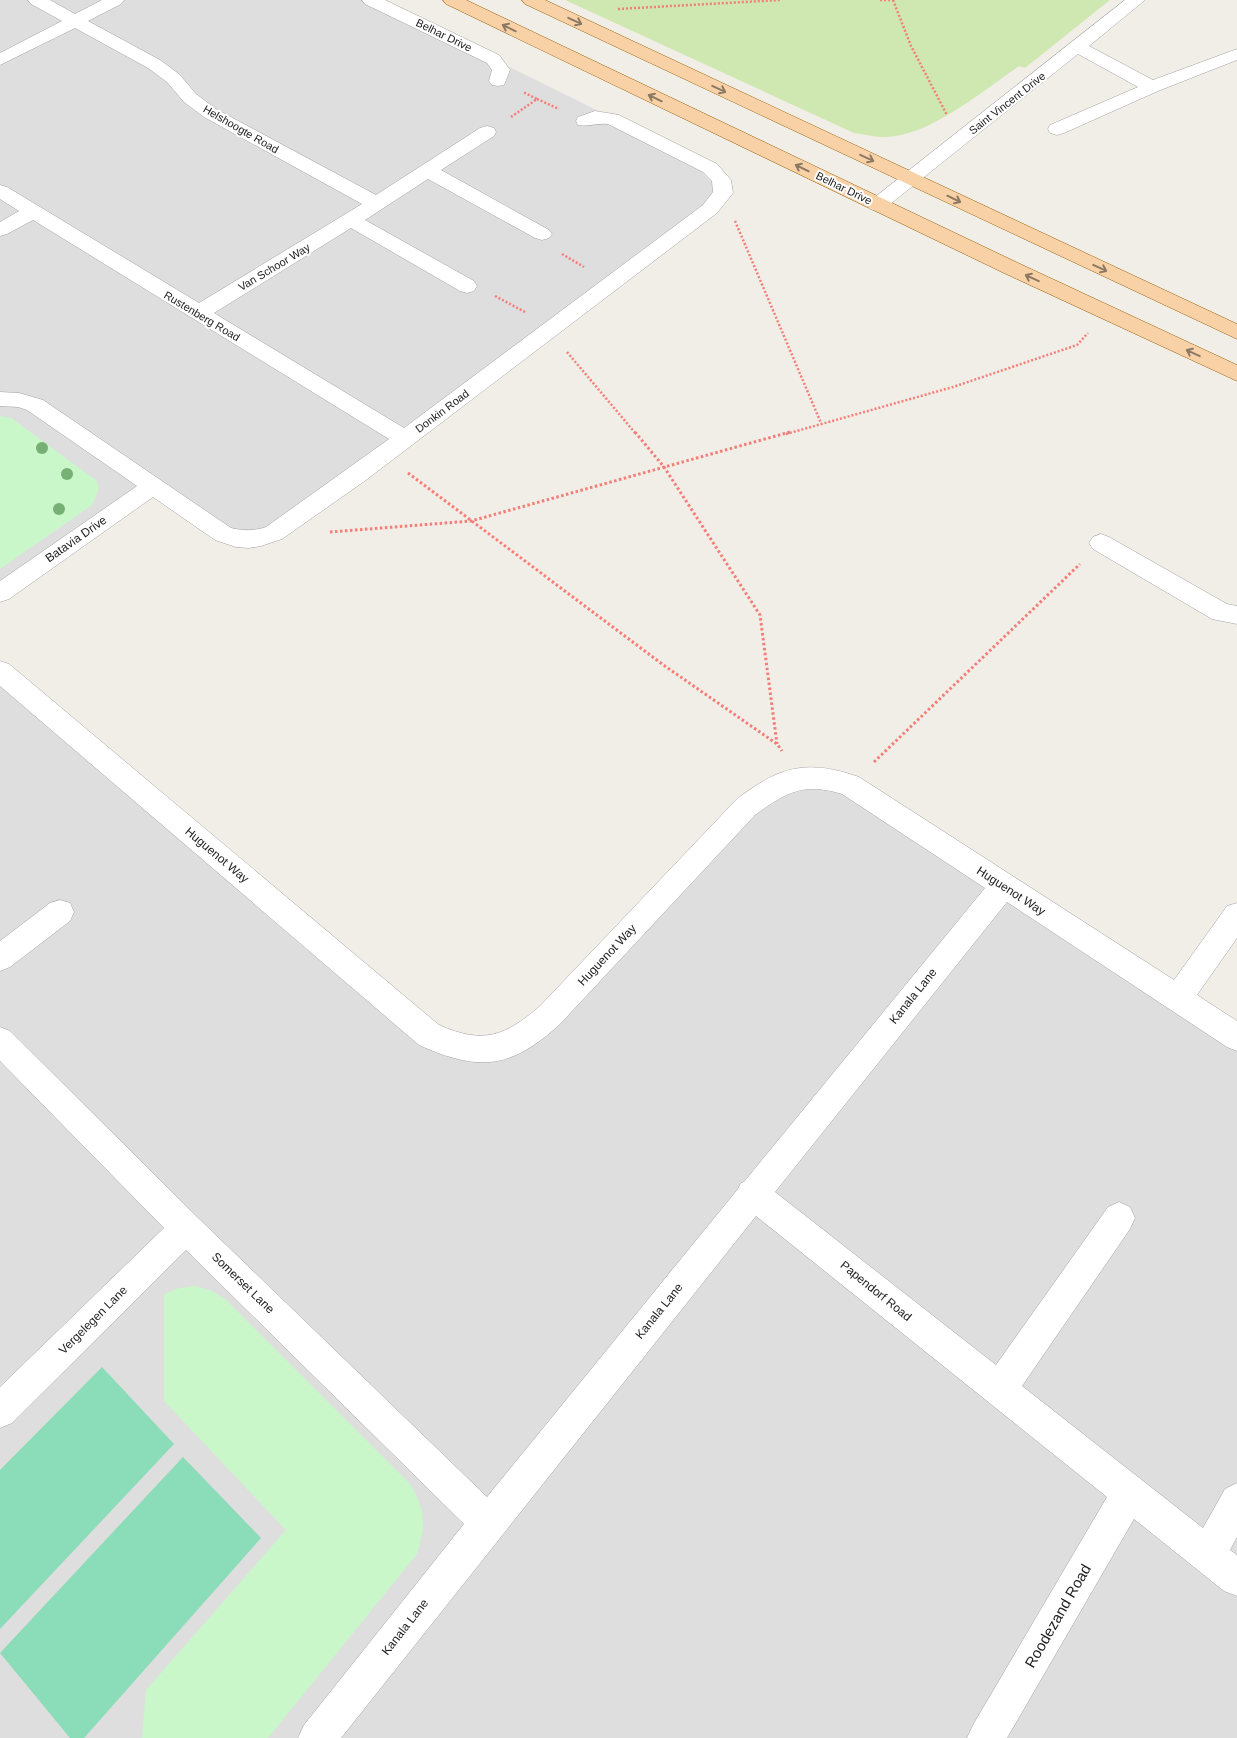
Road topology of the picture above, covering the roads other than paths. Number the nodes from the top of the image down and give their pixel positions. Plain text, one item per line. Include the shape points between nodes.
1 (37, 0) edge
2 (115, 0) edge
3 (371, 0) edge
4 (452, 0) edge
5 (531, 0) edge
6 (1136, 0) edge
7 (74, 21) junction
8 (1078, 47) junction
9 (1237, 54) edge
10 (0, 60) edge
11 (498, 81) road end
12 (1152, 87) junction
13 (585, 121) dead end
14 (1057, 129) dead end
15 (487, 132) road end
16 (428, 171) junction
17 (910, 178) junction
18 (0, 191) edge
19 (375, 203) junction
20 (877, 204) junction
21 (32, 212) junction
22 (351, 220) junction
23 (0, 230) edge
24 (542, 234) road end
25 (467, 286) road end
26 (198, 313) junction
27 (1237, 332) edge
28 (1237, 374) edge
29 (0, 399) edge
30 (405, 439) junction
31 (153, 486) junction
32 (1101, 543) road end
33 (0, 593) edge
34 (1237, 615) edge
35 (0, 671) edge
36 (1003, 886) junction
37 (60, 912) dead end
38 (1237, 915) edge
39 (0, 958) edge
40 (1177, 999) junction
41 (1237, 1037) edge
42 (0, 1041) edge
43 (752, 1194) junction
44 (1119, 1218) dead end
45 (186, 1228) junction
46 (999, 1390) junction
47 (0, 1411) edge
48 (1129, 1494) junction
49 (1237, 1501) edge
50 (488, 1523) junction
51 (1208, 1555) junction
52 (1237, 1578) edge
53 (317, 1738) edge
54 (986, 1738) edge

1 - 7 street, Helshoogte Road
2 - 7 street
3 - 11 street, Belhar Drive via 493,59 502,70
20 -> 4 main road, Belhar Drive
5 -> 17 main road
6 - 8 street, Saint Vincent Drive
7 - 10 street
7 - 19 street, Helshoogte Road via 154,64 210,114
8 - 12 street
8 - 17 street, Saint Vincent Drive
9 - 12 street
12 - 14 street
13 - 30 street, Donkin Road via 599,116 612,119 710,168 721,180 723,193 710,209
15 - 16 street, Van Schoor Way
16 - 19 street, Van Schoor Way
16 - 24 street
17 - 20 street, Saint Vincent Drive
17 -> 27 main road
18 - 21 street, Rustenberg Road
19 - 22 street, Van Schoor Way
28 -> 20 main road, Belhar Drive
21 - 23 street
21 - 26 street, Rustenberg Road
22 - 25 street
22 - 26 street, Van Schoor Way
26 - 30 street, Rustenberg Road
29 - 31 street, Donkin Road via 35,405
30 - 31 street, Donkin Road via 274,533 257,539 240,540 223,534
31 - 33 street, Batavia Drive
32 - 34 street via 1221,612
35 - 36 street, Huguenot Way via 429,1034 452,1046 476,1051 522,1038 550,1015 746,806 783,782 811,777 850,786
36 - 40 street, Huguenot Way
36 - 43 street, Kanala Lane
37 - 39 street
38 - 40 street
40 - 41 street, Huguenot Way
42 - 45 street, Somerset Lane
43 - 46 street, Papendorf Road
43 - 50 street, Kanala Lane
44 - 46 street
45 - 47 street, Vergelegen Lane
45 - 50 street, Somerset Lane
46 - 48 street, Papendorf Road
48 - 51 street, Papendorf Road
48 - 54 street, Roodezand Road
49 - 51 street
50 - 53 street, Kanala Lane
51 - 52 street, Papendorf Road

